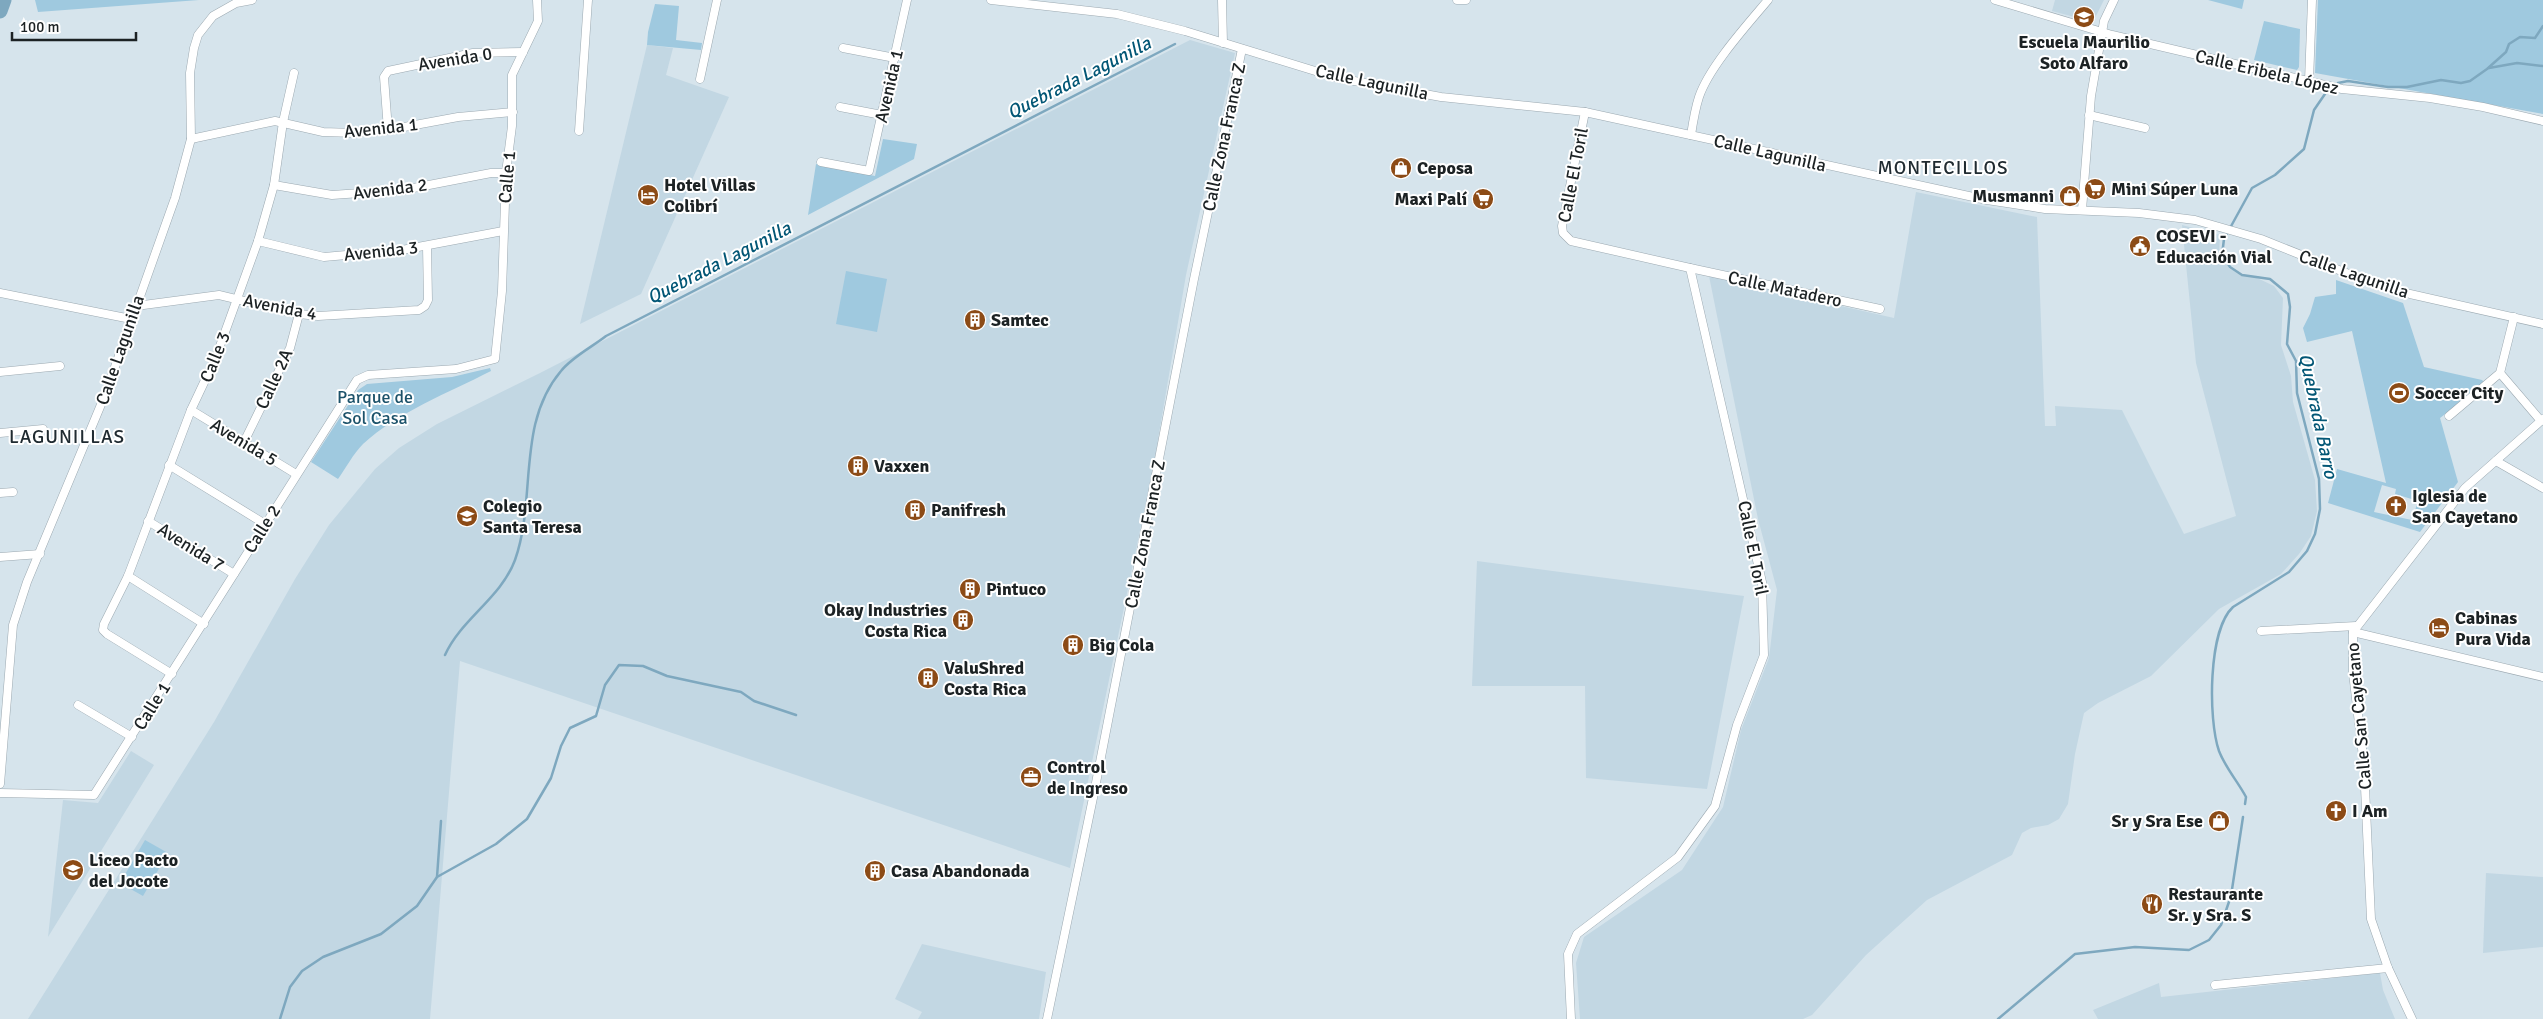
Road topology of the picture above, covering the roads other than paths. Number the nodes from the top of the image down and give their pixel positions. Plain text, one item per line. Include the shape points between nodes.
1 (252, 0) edge
2 (537, 0) edge
3 (588, 0) edge
4 (717, 0) edge
5 (907, 0) edge
6 (991, 0) edge
7 (1222, 0) edge
8 (1457, 0) edge
9 (1466, 0) edge
10 (1768, 0) edge
11 (1995, 0) edge
12 (2114, 0) edge
13 (2312, 0) edge
14 (2102, 32) junction
15 (1222, 43) junction
16 (843, 48) dead end
17 (1242, 49) junction
18 (523, 52) junction
19 (895, 58) junction
20 (294, 73) dead end
21 (700, 79) dead end
22 (2309, 81) junction
23 (840, 107) dead end
24 (513, 112) junction
25 (1585, 112) junction
26 (882, 115) junction
27 (2089, 115) junction
28 (2543, 121) edge
29 (283, 122) junction
30 (2145, 128) dead end
31 (388, 130) junction
32 (579, 131) dead end
33 (1691, 135) junction
34 (191, 139) junction
35 (821, 162) dead end
36 (506, 173) junction
37 (274, 185) junction
38 (2082, 210) junction
39 (504, 231) junction
40 (258, 241) junction
41 (427, 246) junction
42 (1690, 268) junction
43 (0, 293) edge
44 (237, 298) junction
45 (136, 306) junction
46 (1880, 309) dead end
47 (299, 314) junction
48 (2514, 317) junction
49 (131, 319) junction
50 (2543, 324) edge
51 (60, 366) dead end
52 (0, 372) edge
53 (2500, 373) junction
54 (352, 384) joint
55 (191, 410) junction
56 (2449, 416) dead end
57 (2542, 420) edge
58 (43, 429) dead end
59 (0, 433) edge
60 (244, 442) junction
61 (2496, 461) junction
62 (170, 465) junction
63 (296, 474) junction
64 (2543, 488) edge
65 (13, 492) dead end
66 (0, 494) edge
67 (148, 521) junction
68 (265, 524) junction
69 (40, 554) junction
70 (0, 558) edge
71 (234, 574) junction
72 (128, 576) junction
73 (204, 624) junction
74 (2354, 629) junction
75 (2262, 631) dead end
76 (172, 674) junction
77 (2543, 677) edge
78 (3, 687) edge
79 (78, 705) dead end
80 (132, 737) junction
81 (0, 784) edge
82 (0, 793) edge
83 (2388, 968) junction
84 (2215, 984) dead end
85 (1047, 1019) edge
86 (1571, 1019) edge
87 (2412, 1019) edge

1 - 34 street, Calle Lagunilla via 224,8 213,16 198,36 191,58
2 - 18 street, Calle 1 via 538,21
3 - 32 street
4 - 21 street
5 - 19 street, Avenida 1
6 - 15 street, Calle Lagunilla via 1117,14
7 - 15 street
8 - 9 street
10 - 33 street via 1706,82 1699,96
11 - 14 street, Calle Eribela López
12 - 14 street
13 - 22 street
14 - 22 street, Calle Eribela López
14 - 27 street
15 - 17 street, Calle Lagunilla
16 - 19 street
17 - 25 street, Calle Lagunilla via 1338,78 1395,90 1494,104
17 - 85 street, Calle Zona Franca Z
18 - 24 street, Calle 1 via 512,75
18 - 31 street, Avenida 0 via 473,53 388,72 384,77
19 - 26 street, Avenida 1
20 - 29 street, Calle 3
22 - 28 street, Calle Eribela López via 2357,92 2430,98 2483,107
23 - 26 street
24 - 31 street, Avenida 1 via 458,116
24 - 36 street, Calle 1
25 - 33 street, Calle Lagunilla
25 - 42 street, Calle El Toril via 1562,226 1566,239
26 - 35 street, Avenida 1 via 869,171
27 - 30 street
27 - 38 street
29 - 31 street, Avenida 1 via 339,133
29 - 34 street, Avenida 1
29 - 37 street, Calle 3
33 - 38 street, Calle Lagunilla via 1987,200 2045,209
34 - 45 street, Calle Lagunilla via 175,198
36 - 37 street, Avenida 2 via 402,190 332,195
36 - 39 street, Calle 1
37 - 40 street, Calle 3
38 - 48 street, Calle Lagunilla via 2180,218 2238,231 2369,282
39 - 41 street, Avenida 3
39 - 54 street, Calle 1 via 495,359 456,368 368,375
40 - 41 street, Avenida 3 via 324,257
40 - 44 street, Calle 3
41 - 47 street, Avenida 4 via 428,300 419,310 318,316
42 - 46 street, Calle Matadero
42 - 86 street, Calle El Toril via 1762,582 1764,655 1736,725 1715,806 1678,857 1577,934 1568,954
43 - 49 street
44 - 45 street, Avenida 4 via 219,295
44 - 47 street, Avenida 4
44 - 55 street, Calle 3 via 216,357
45 - 49 street, Calle Lagunilla
47 - 60 street, Calle 2A via 290,348
48 - 50 street, Calle Lagunilla
48 - 53 street
49 - 69 street, Calle Lagunilla via 105,394
51 - 52 street
53 - 56 street
53 - 57 street
54 - 63 street, Calle 2
55 - 60 street, Avenida 5
55 - 62 street, Calle 3
57 - 61 street, Calle San Cayetano
58 - 59 street
60 - 63 street, Avenida 5
61 - 64 street
61 - 74 street, Calle San Cayetano via 2442,514
62 - 67 street, Calle 3
62 - 68 street
63 - 68 street, Calle 2
65 - 66 street
67 - 71 street, Avenida 7
67 - 72 street, Calle 3
68 - 71 street, Calle 2
69 - 70 street
69 - 78 street, Calle Lagunilla via 13,625
71 - 73 street, Calle 2
72 - 73 street
72 - 76 street, Calle 3 via 103,630
73 - 76 street, Calle 2
74 - 75 street
74 - 77 street
74 - 83 street, Calle San Cayetano via 2353,673 2364,765 2371,919
76 - 80 street, Calle 1
78 - 81 street, Calle Lagunilla
79 - 80 street
80 - 82 street, Calle 1 via 94,795
83 - 84 street
83 - 87 street, Calle San Cayetano

